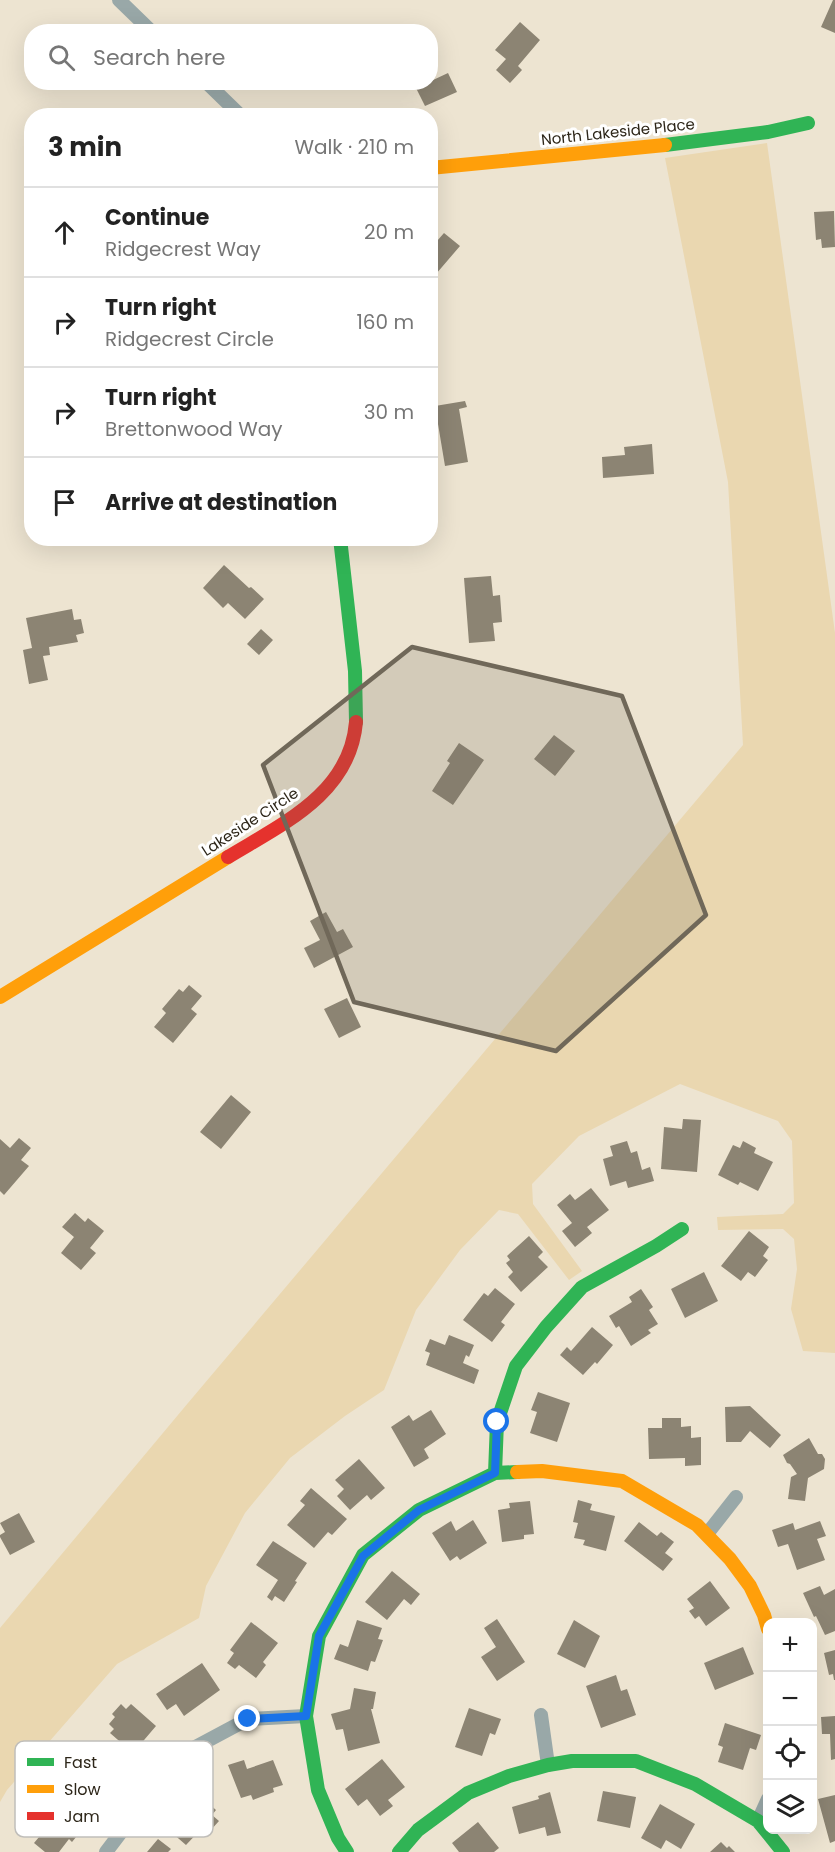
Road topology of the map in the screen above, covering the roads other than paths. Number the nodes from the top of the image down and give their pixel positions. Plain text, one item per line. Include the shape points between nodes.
1 (119, 0) edge
2 (144, 24) edge
3 (214, 90) edge
4 (233, 108) edge
5 (808, 123) dead end
6 (438, 167) edge
7 (341, 546) edge
8 (0, 997) edge
9 (682, 1229) dead end
10 (495, 1473) junction
11 (736, 1497) dead end
12 (707, 1534) junction
13 (766, 1618) edge
14 (541, 1715) dead end
15 (306, 1716) junction
16 (205, 1741) edge
17 (548, 1765) junction
18 (763, 1810) edge
19 (758, 1821) junction
20 (117, 1837) edge
21 (106, 1852) edge
22 (347, 1852) edge
23 (399, 1852) edge
24 (783, 1852) edge

1 - 2 street
3 - 4 street
5 - 6 street, North Lakeside Place via 671,144
7 - 8 street, Lakeside Circle via 356,692 354,736 340,773 303,811
9 - 10 street via 582,1287 516,1366 497,1422
10 - 12 street via 542,1471 622,1481
10 - 15 street via 419,1510 363,1556 319,1636
11 - 12 street
12 - 13 street via 742,1574
14 - 17 street
15 - 16 street via 248,1719
15 - 22 street via 318,1790
17 - 19 street via 636,1761 695,1784
17 - 23 street via 468,1793 418,1830
18 - 19 street
19 - 24 street
20 - 21 street

